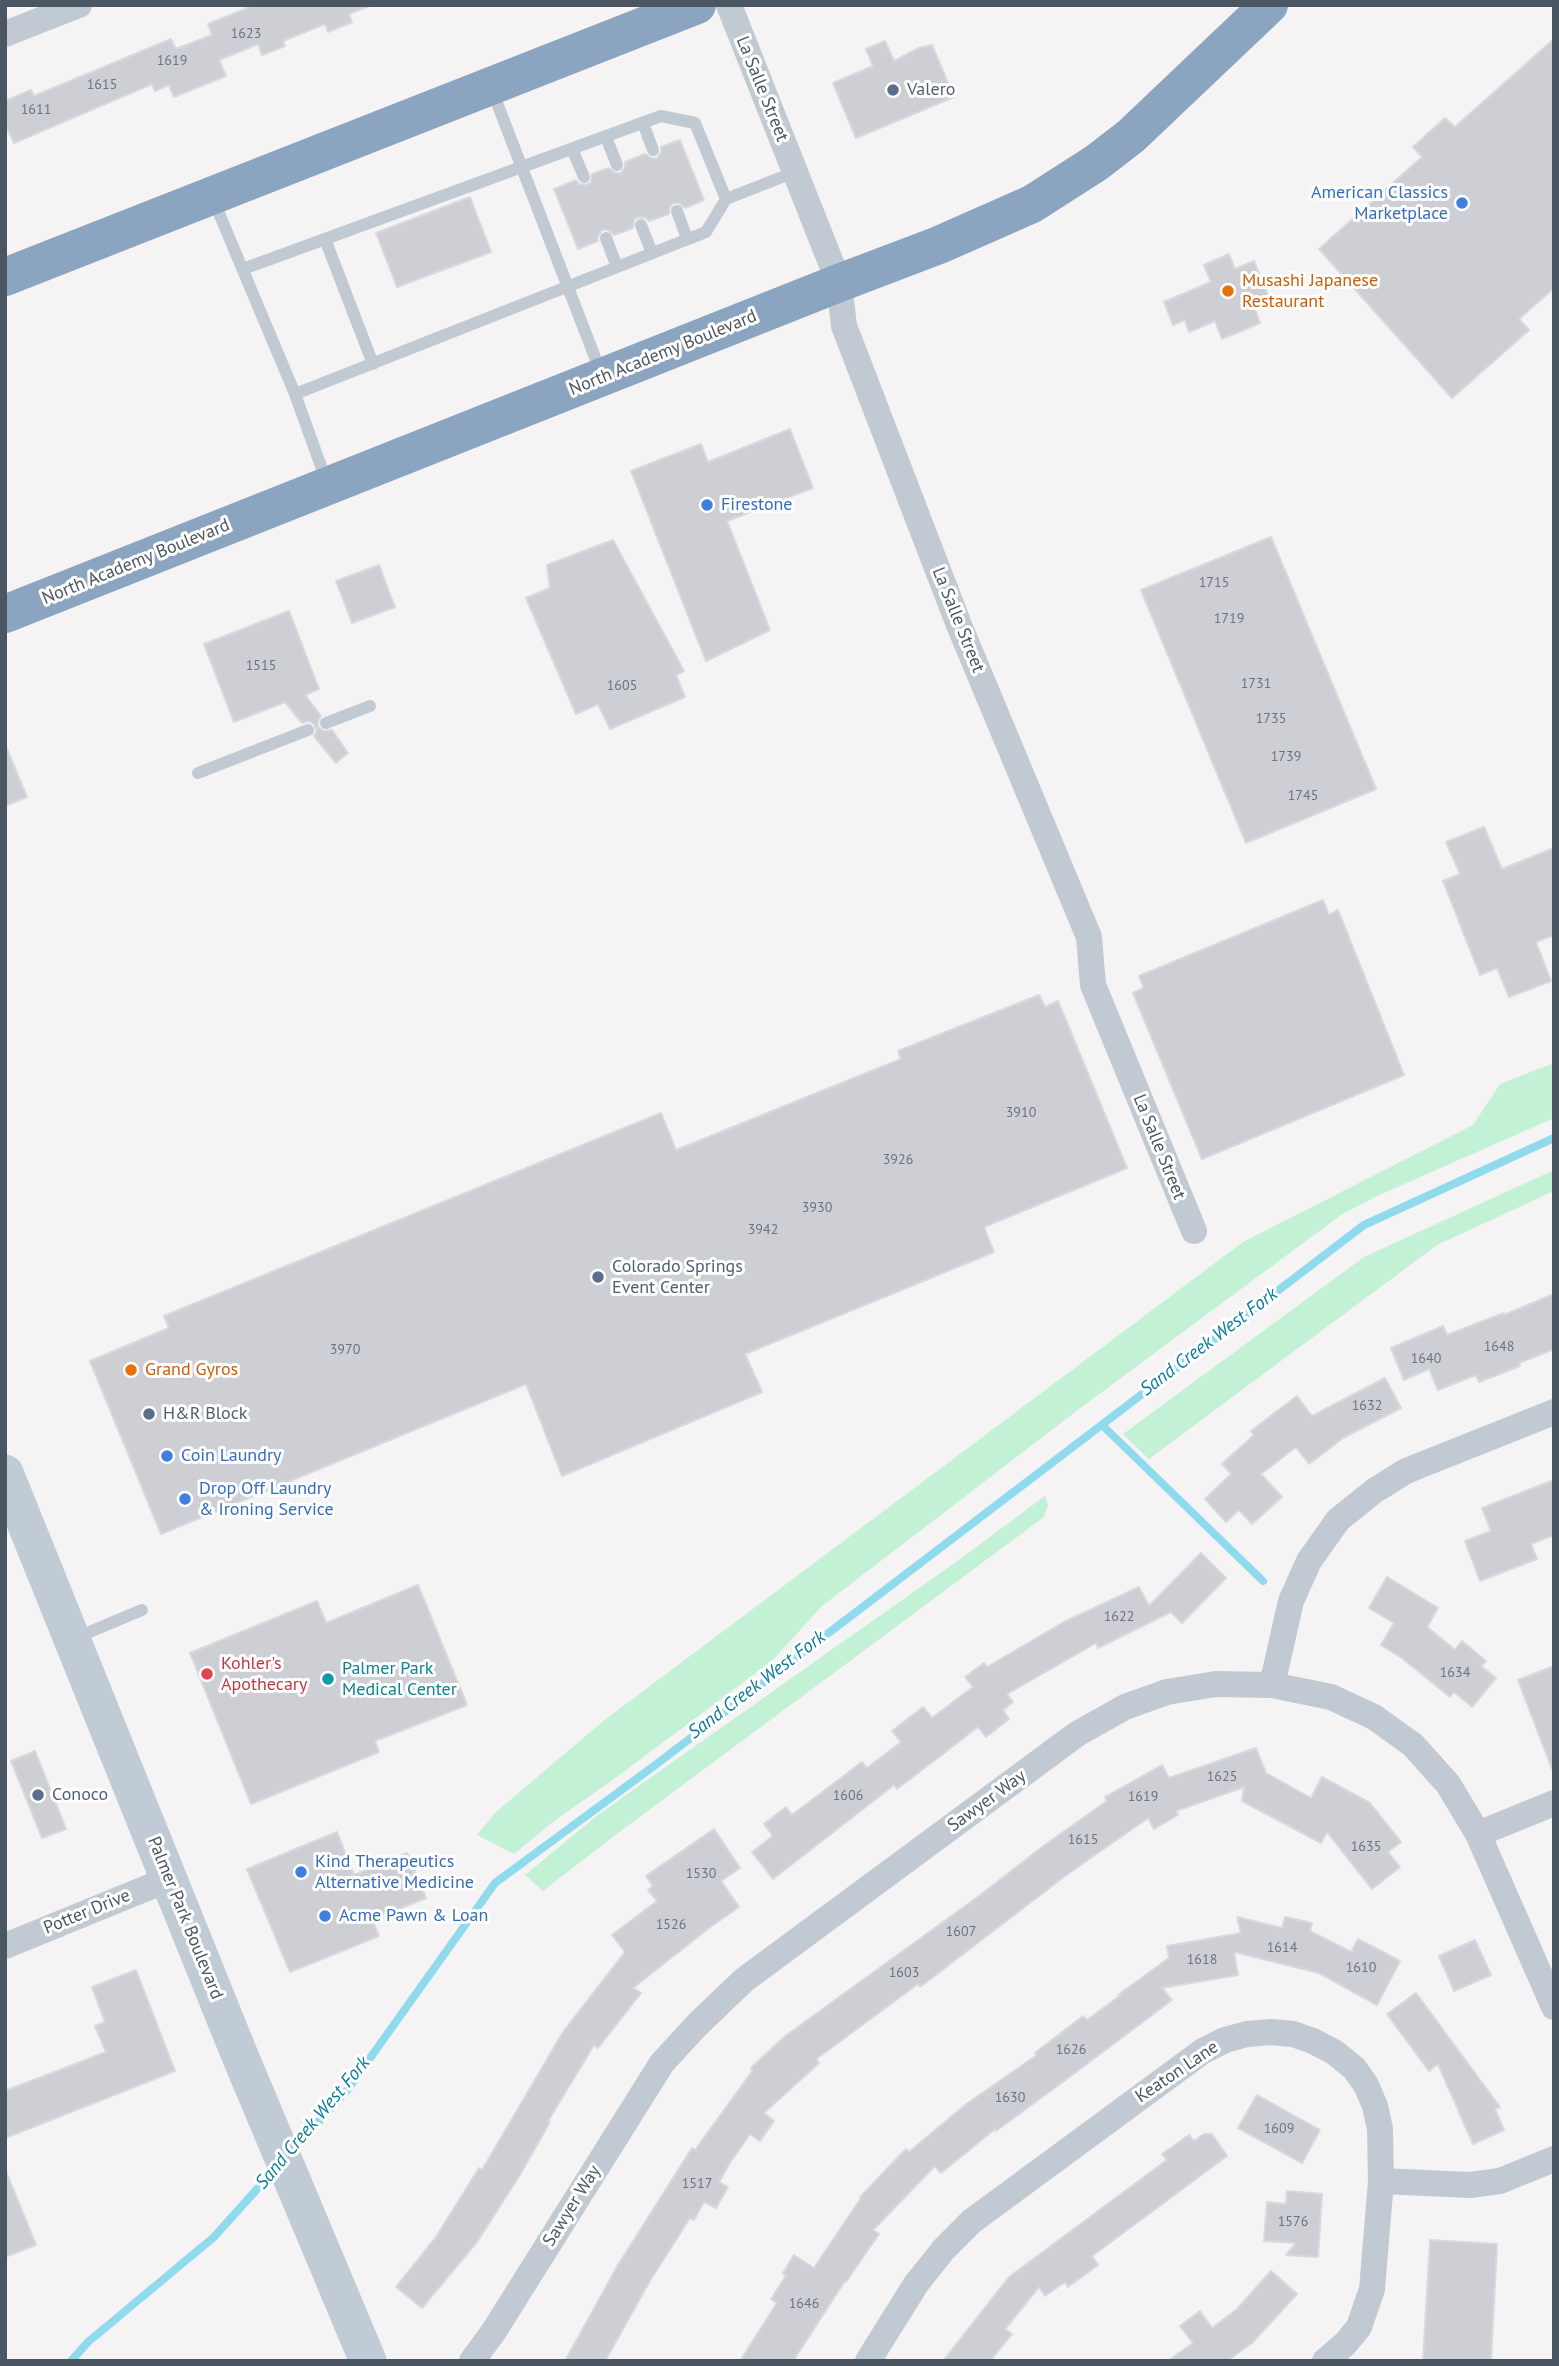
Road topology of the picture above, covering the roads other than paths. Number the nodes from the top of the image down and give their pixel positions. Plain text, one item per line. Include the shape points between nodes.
1 (79, 5) edge
2 (697, 5) edge
3 (729, 5) edge
4 (1269, 5) edge
5 (5, 34) edge
6 (491, 86) junction
7 (643, 123) junction
8 (606, 137) junction
9 (572, 149) junction
10 (653, 150) dead end
11 (617, 165) dead end
12 (521, 167) junction
13 (795, 173) junction
14 (583, 177) dead end
15 (211, 195) junction
16 (726, 199) junction
17 (677, 211) dead end
18 (641, 225) dead end
19 (606, 238) dead end
20 (326, 239) junction
21 (687, 239) junction
22 (652, 253) junction
23 (617, 267) junction
24 (243, 269) junction
25 (5, 277) edge
26 (839, 283) junction
27 (566, 287) junction
28 (373, 364) junction
29 (603, 376) junction
30 (295, 394) junction
31 (328, 486) junction
32 (5, 614) edge
33 (370, 706) dead end
34 (326, 723) dead end
35 (308, 730) dead end
36 (198, 773) dead end
37 (1194, 1231) dead end
38 (1554, 1412) edge
39 (5, 1473) edge
40 (142, 1610) dead end
41 (72, 1639) junction
42 (1272, 1685) junction
43 (1554, 1804) edge
44 (1478, 1834) junction
45 (169, 1879) junction
46 (5, 1946) edge
47 (1554, 2007) edge
48 (1554, 2159) edge
49 (1381, 2180) junction
50 (368, 2361) edge
51 (472, 2361) edge
52 (868, 2361) edge
53 (1325, 2361) edge

1 - 5 street
2 - 6 highway
3 - 13 street, La Salle Street
4 - 26 highway, North Academy Boulevard via 1131,136 1077,175 1032,204 939,246
6 - 12 lane
6 - 15 highway
7 - 8 lane
7 - 10 lane
7 - 16 lane via 661,116 695,123
8 - 9 lane
8 - 11 lane
9 - 12 lane
9 - 14 lane
12 - 20 lane
12 - 27 lane
13 - 16 lane
13 - 26 street, La Salle Street
15 - 24 lane
15 - 25 highway
16 - 21 lane via 706,232
17 - 21 lane
18 - 22 lane
19 - 23 lane
20 - 24 lane
20 - 28 lane
21 - 22 lane
22 - 23 lane
23 - 27 lane
24 - 30 lane
26 - 29 highway, North Academy Boulevard
26 - 37 street, La Salle Street via 844,326 959,625 1090,937 1093,985
27 - 28 lane
27 - 29 lane
28 - 30 lane
29 - 31 highway, North Academy Boulevard
30 - 31 lane
31 - 32 highway, North Academy Boulevard
33 - 34 lane
35 - 36 lane
38 - 42 street via 1405,1471 1338,1520 1309,1561 1291,1601
39 - 41 main road, Palmer Park Boulevard
40 - 41 lane
41 - 45 main road, Palmer Park Boulevard
42 - 44 street, Sawyer Way via 1331,1698 1394,1731 1448,1784
42 - 51 street, Sawyer Way via 1216,1684 1167,1692 1125,1707 1077,1734 744,1980 662,2063
43 - 44 street
44 - 47 street, Sawyer Way
45 - 46 street, Potter Drive
45 - 50 main road, Palmer Park Boulevard
48 - 49 street via 1500,2181 1471,2185
49 - 52 street, Keaton Lane via 1375,2106 1354,2068 1334,2052 1293,2035 1271,2032 1225,2040 1203,2051 972,2221 916,2284
49 - 53 street, Keaton Lane via 1366,2309 1359,2327

